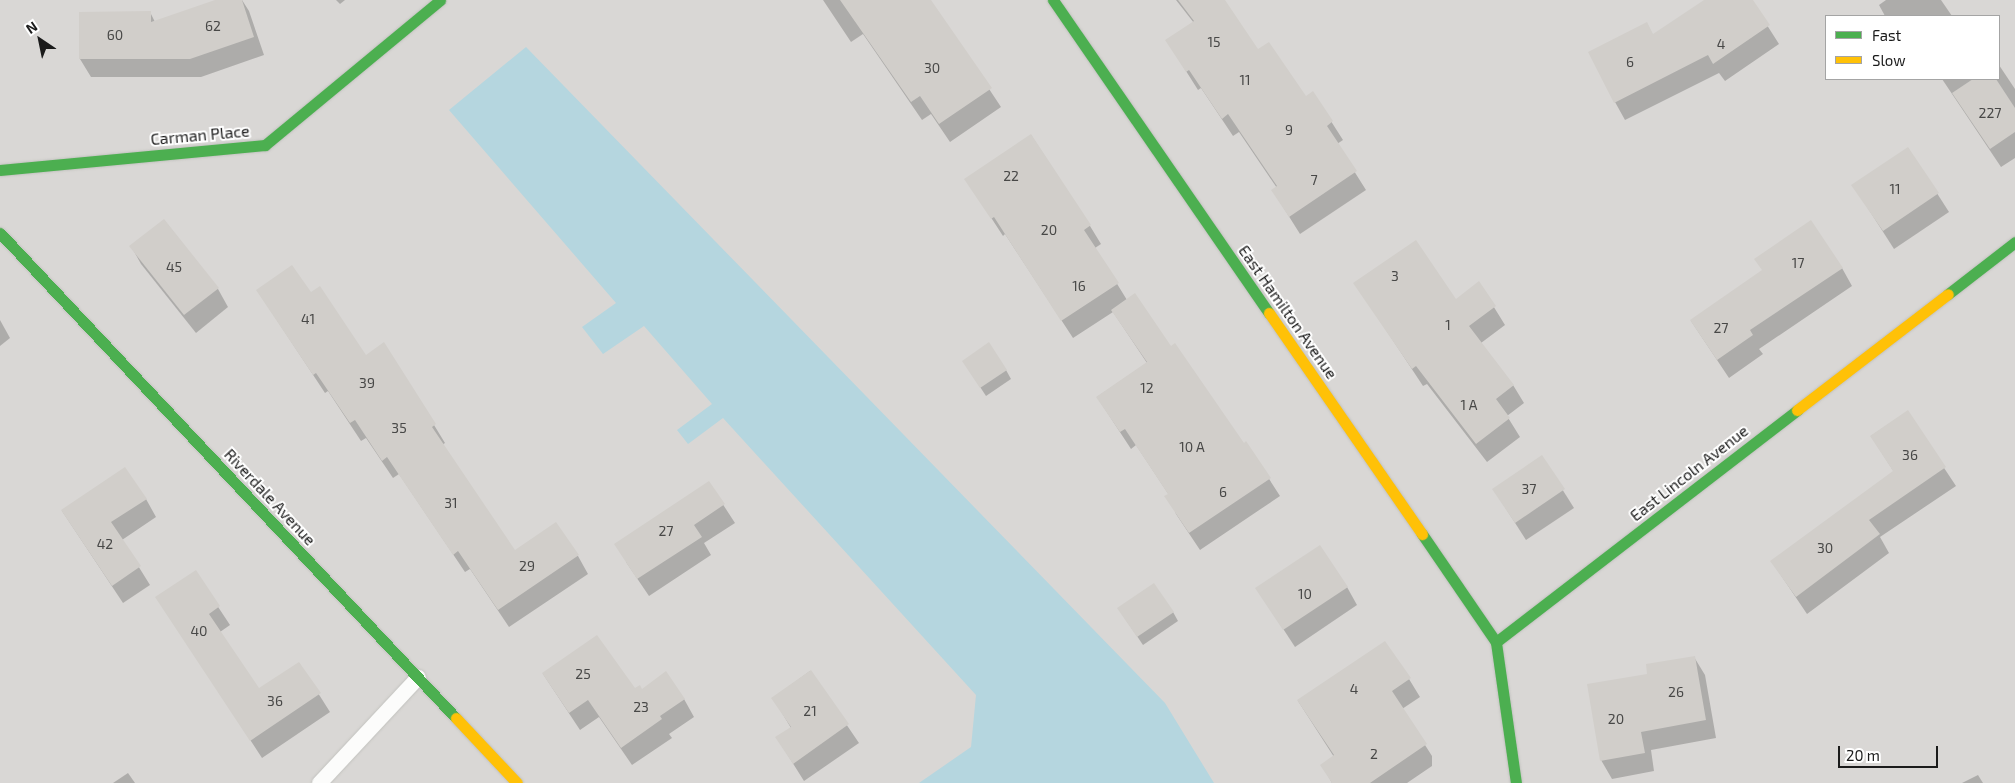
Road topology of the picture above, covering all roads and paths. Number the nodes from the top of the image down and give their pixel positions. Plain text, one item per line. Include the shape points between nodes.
1 (440, 0) edge
2 (1054, 0) edge
3 (0, 170) edge
4 (0, 232) edge
5 (2015, 242) edge
6 (1496, 642) junction
7 (418, 677) junction
8 (319, 783) edge
9 (517, 783) edge
10 (1516, 783) edge

1 - 3 street, Carman Place via 265,145
2 - 6 street, East Hamilton Avenue
4 - 7 street, Riverdale Avenue
5 - 6 street, East Lincoln Avenue
6 - 10 street
7 - 8 lane
7 - 9 street, Riverdale Avenue

